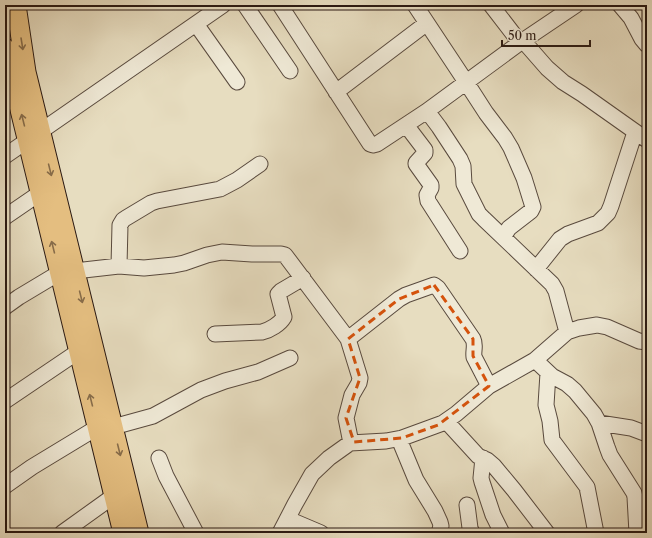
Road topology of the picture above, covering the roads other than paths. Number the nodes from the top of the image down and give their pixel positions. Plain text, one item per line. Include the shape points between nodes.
1 (16, 5) edge
2 (223, 5) edge
3 (245, 5) edge
4 (280, 5) edge
5 (415, 5) edge
6 (492, 5) edge
7 (620, 5) edge
8 (572, 6) edge
9 (427, 23) junction
10 (196, 24) junction
11 (521, 42) junction
12 (647, 45) edge
13 (5, 48) edge
14 (290, 71) dead end
15 (237, 82) dead end
16 (466, 82) junction
17 (336, 92) junction
18 (427, 111) junction
19 (406, 125) junction
20 (34, 136) junction
21 (641, 136) edge
22 (5, 156) edge
23 (260, 164) dead end
24 (40, 193) junction
25 (5, 217) edge
26 (503, 237) junction
27 (460, 251) dead end
28 (119, 266) junction
29 (536, 269) junction
30 (67, 272) junction
31 (303, 278) junction
32 (5, 307) edge
33 (566, 332) junction
34 (215, 334) dead end
35 (348, 339) junction
36 (647, 342) edge
37 (79, 351) junction
38 (290, 358) dead end
39 (535, 360) junction
40 (548, 373) junction
41 (489, 386) junction
42 (5, 401) edge
43 (446, 421) junction
44 (599, 423) junction
45 (106, 427) junction
46 (647, 434) edge
47 (399, 439) junction
48 (351, 443) junction
49 (159, 458) dead end
50 (483, 458) junction
51 (5, 486) edge
52 (114, 495) junction
53 (467, 504) dead end
54 (288, 519) junction
55 (62, 533) edge
56 (123, 533) edge
57 (139, 533) edge
58 (196, 533) edge
59 (280, 533) edge
60 (321, 533) edge
61 (439, 533) edge
62 (472, 533) edge
63 (502, 533) edge
64 (546, 533) edge
65 (596, 533) edge
66 (637, 533) edge

1 -> 20 main road
2 - 10 street
3 - 14 street
4 - 17 street
5 - 9 street
6 - 11 street
7 - 12 street
8 - 11 street
9 - 16 street
9 - 17 street
10 - 15 street
10 - 20 street
11 - 16 street
11 - 21 street via 563,82
20 -> 13 main road
16 - 18 street
16 - 26 street via 506,138 524,178 533,207 507,230
17 - 19 street via 372,145
18 - 19 street
18 - 26 street via 462,162 464,184 479,214
19 - 27 street via 425,150 425,154 416,164 431,185 427,195 428,201
20 - 22 street
20 - 24 main road
20 -> 30 main road
21 - 29 street via 608,213 598,223 560,239
23 - 28 street via 220,189 157,201 123,220 120,225
24 - 25 street
30 -> 24 main road
26 - 29 street
28 - 30 street
28 - 31 street via 144,268 174,265 222,252 283,254
29 - 33 street via 556,291
30 - 32 street
30 - 37 main road
30 -> 45 main road
31 - 34 street via 278,294 284,317 268,330
31 - 35 street
33 - 36 street via 597,325
33 - 39 street
35 - 41 street via 406,295 434,285 473,339 474,357
35 - 48 street via 360,378 346,417
37 - 42 street
45 -> 37 main road
38 - 45 street via 258,372 201,390 153,416
39 - 40 street
39 - 41 street
40 - 44 street via 577,392
40 - 65 street via 546,405 552,440 587,487
41 - 43 street
43 - 47 street
43 - 50 street via 478,456
44 - 46 street via 631,428
44 - 66 street via 610,455 634,493
45 - 51 street via 39,463
45 - 52 main road
45 -> 57 main road
47 - 48 street
47 - 61 street via 416,480 440,522
48 - 54 street via 312,474
49 - 58 street
50 - 63 street via 482,482
50 - 64 street via 494,466
52 - 55 street
52 - 56 main road
53 - 62 street
54 - 59 street
54 - 60 street

